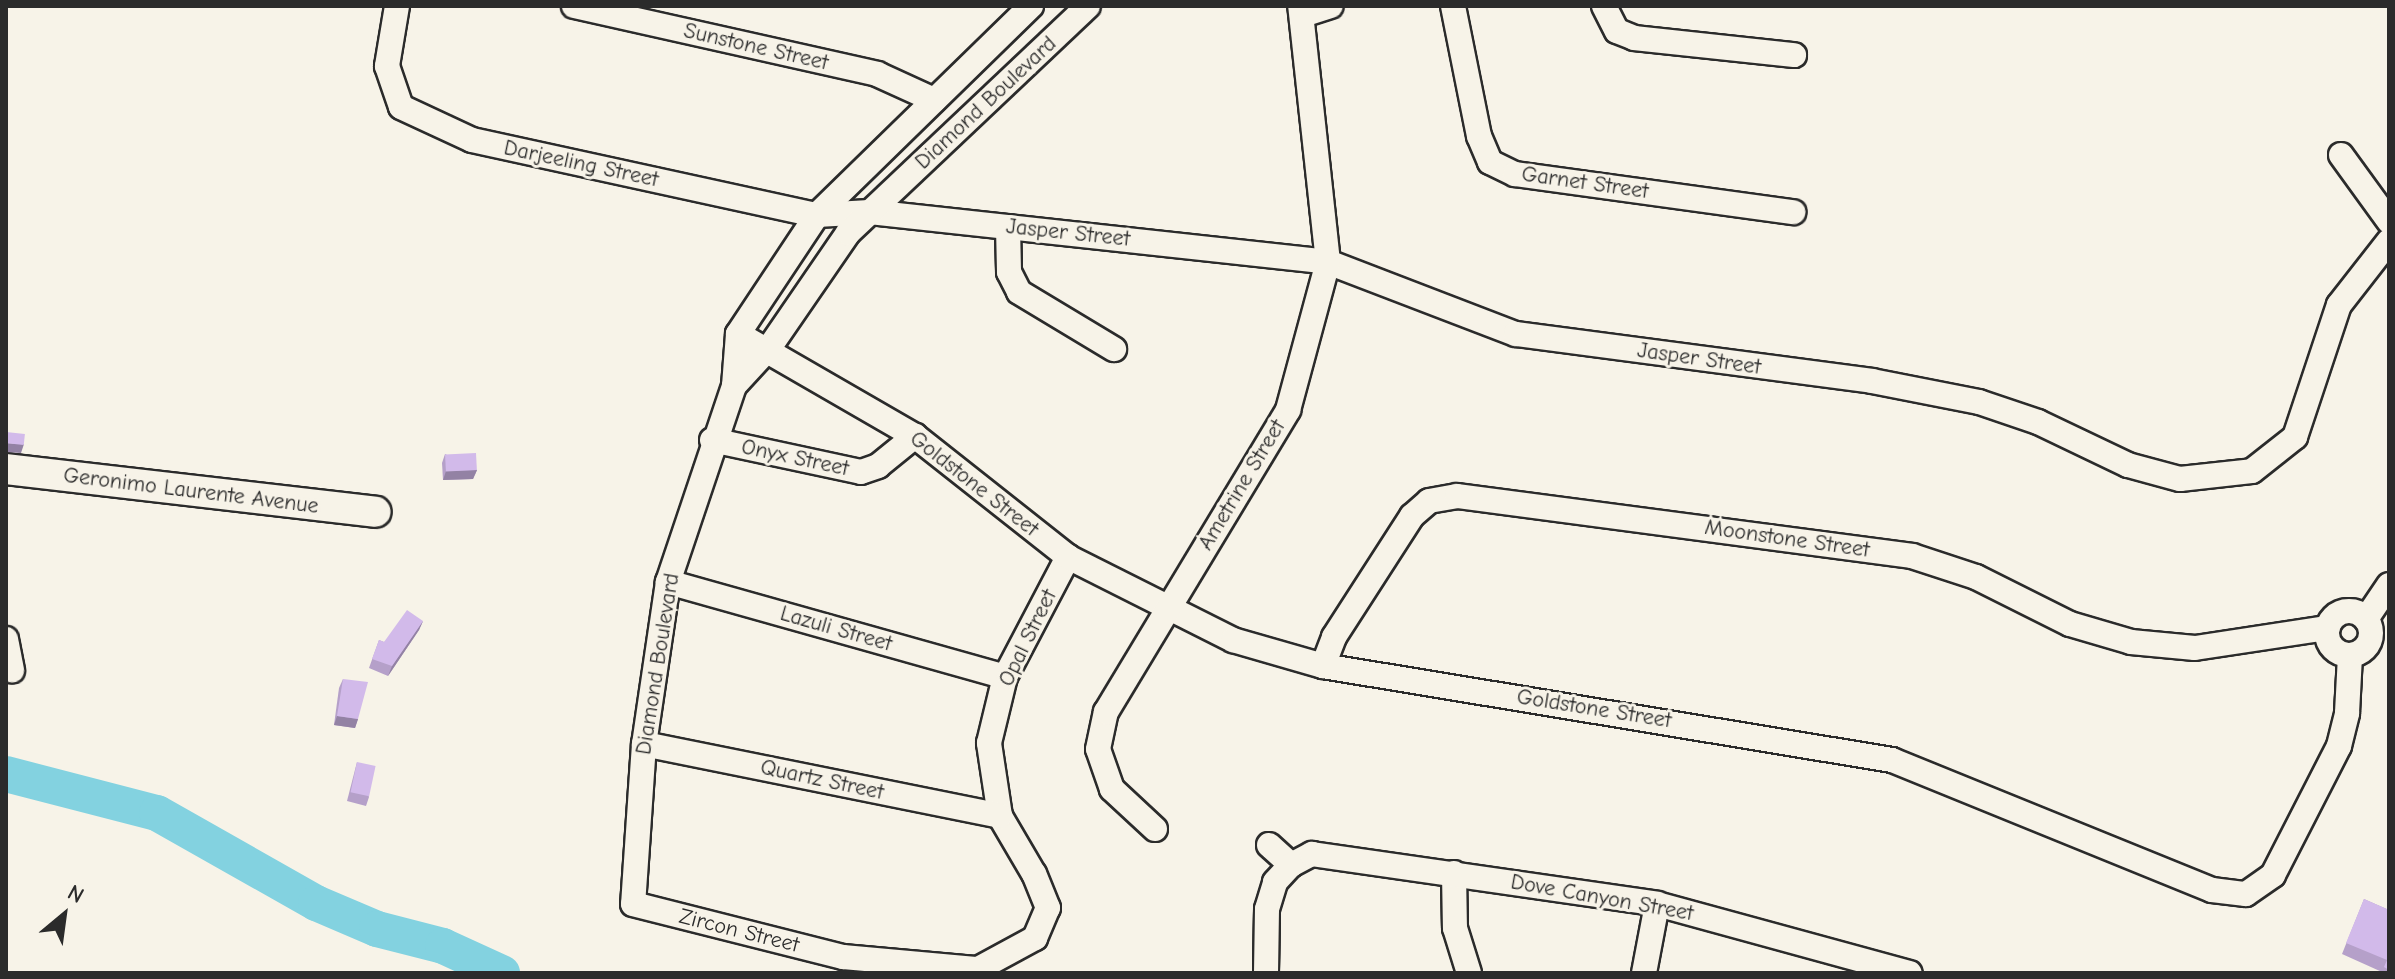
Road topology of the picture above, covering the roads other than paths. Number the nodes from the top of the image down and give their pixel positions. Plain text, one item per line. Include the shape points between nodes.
1 (397, 6) edge
2 (574, 6) edge
3 (1031, 6) edge
4 (1088, 6) edge
5 (1331, 6) edge
6 (1453, 6) edge
7 (1604, 6) edge
8 (1301, 11) edge
9 (1794, 55) dead end
10 (934, 100) junction
11 (2341, 155) dead end
12 (870, 212) junction
13 (1793, 212) dead end
14 (817, 215) junction
15 (2389, 221) edge
16 (1008, 227) junction
17 (2389, 241) edge
18 (1328, 262) junction
19 (738, 334) junction
20 (769, 348) junction
21 (1114, 349) dead end
22 (734, 386) junction
23 (915, 436) junction
24 (712, 440) junction
25 (6, 469) edge
26 (376, 512) dead end
27 (1068, 557) junction
28 (668, 582) junction
29 (2389, 585) edge
30 (1170, 604) junction
31 (2366, 619) junction
32 (2327, 628) junction
33 (6, 639) edge
34 (2350, 655) junction
35 (1323, 666) junction
36 (12, 670) dead end
37 (1005, 677) junction
38 (644, 744) junction
39 (1000, 816) junction
40 (1155, 829) dead end
41 (1269, 845) dead end
42 (1291, 865) junction
43 (1454, 873) junction
44 (633, 904) joint
45 (1657, 904) junction
46 (1867, 966) edge
47 (1266, 973) edge
48 (1469, 973) edge
49 (1644, 973) edge
50 (1910, 973) edge

1 - 14 street, Darjeeling Street via 387,66 401,107 472,140
2 - 10 street, Sunstone Street via 877,74
3 - 10 street, Diamond Boulevard
4 - 12 street, Diamond Boulevard
5 - 8 street
6 - 13 street, Garnet Street via 1479,136 1490,162 1515,174
7 - 9 street via 1617,31 1634,38
8 - 18 street, Ametrine Street
10 - 14 street, Diamond Boulevard
11 - 15 street
12 - 14 street, Darjeeling Street
12 - 16 street, Jasper Street
12 - 20 street, Diamond Boulevard via 848,233
14 - 19 street, Diamond Boulevard
16 - 18 street, Jasper Street
16 - 21 street via 1009,272 1019,292
17 - 18 street, Jasper Street via 2339,305 2295,437 2252,471 2180,479 2128,465 2038,422 1979,402 1872,381 1516,334
18 - 30 street, Ametrine Street via 1288,410
19 - 20 street, Goldstone Street
19 - 22 street, Diamond Boulevard
20 - 22 street, Diamond Boulevard
20 - 23 street, Goldstone Street
22 - 24 street, Diamond Boulevard
23 - 24 street, Onyx Street via 878,466 861,472
23 - 27 street, Goldstone Street
24 - 28 street, Diamond Boulevard
25 - 26 street, Geronimo Laurente Avenue
27 - 30 street, Goldstone Street
27 - 37 street, Opal Street
28 - 37 street, Lazuli Street
28 - 38 street, Diamond Boulevard
29 - 31 street
30 - 35 street, Goldstone Street via 1233,640
30 - 40 street, Ametrine Street via 1106,712 1098,749 1112,789
31 - 32 street via 2358,612 2339,613
31 - 34 street via 2371,637 2359,653
32 - 34 street via 2332,647
32 - 35 street, Moonstone Street via 2195,648 2131,642 2070,624 1976,577 1912,556 1457,496 1429,501 1412,516 1334,637
33 - 36 street
34 - 35 street, Goldstone Street via 2339,746 2273,875 2246,894 2212,890 1892,760
37 - 39 street, Opal Street via 989,743
38 - 39 street, Quartz Street
38 - 44 street, Diamond Boulevard
39 - 44 street, Zircon Street via 1048,908 1035,938 978,969 843,957
41 - 42 street
42 - 43 street, Dove Canyon Street via 1312,854 1343,855
42 - 47 street via 1275,882 1267,909
43 - 45 street, Dove Canyon Street
43 - 48 street via 1455,928
45 - 46 street, Dove Canyon Street
45 - 49 street
46 - 50 street, Dove Canyon Street

